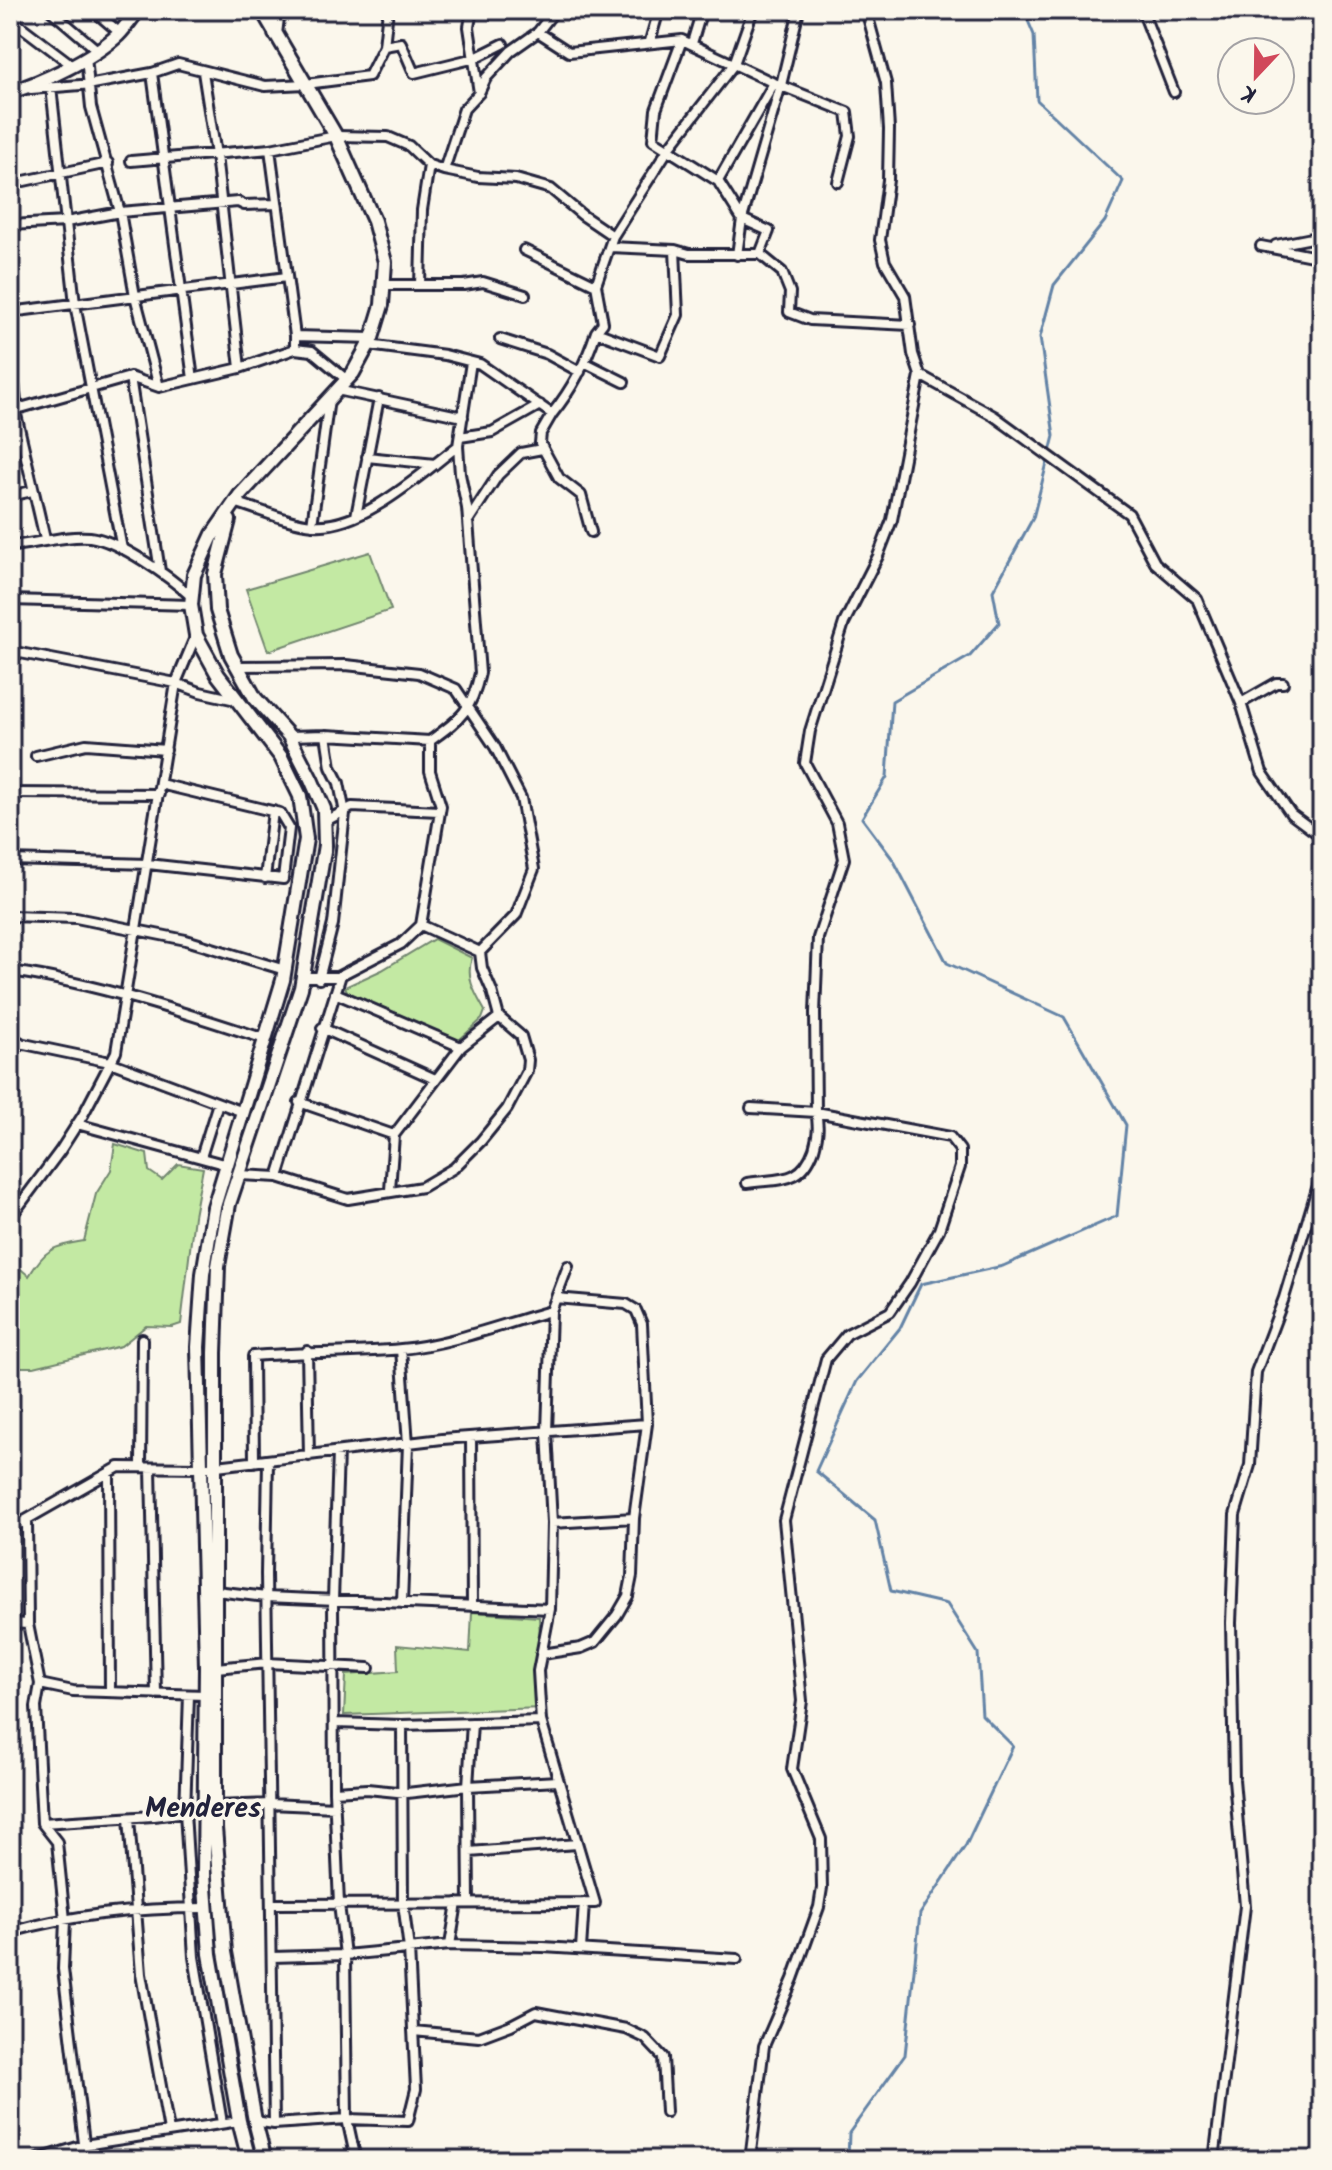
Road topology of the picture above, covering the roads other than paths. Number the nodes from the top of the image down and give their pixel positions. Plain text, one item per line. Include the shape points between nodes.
1 (50, 10) edge
2 (93, 10) edge
3 (138, 10) edge
4 (262, 10) edge
5 (278, 10) edge
6 (388, 10) edge
7 (472, 10) edge
8 (555, 10) edge
9 (659, 10) edge
10 (702, 10) edge
11 (753, 10) edge
12 (799, 10) edge
13 (866, 10) edge
14 (1142, 10) edge
15 (10, 18) edge
16 (538, 32) junction
17 (120, 33) junction
18 (275, 34) junction
19 (682, 40) junction
20 (650, 41) junction
21 (692, 43) junction
22 (503, 44) dead end
23 (384, 46) junction
24 (91, 53) junction
25 (475, 58) junction
26 (734, 64) junction
27 (72, 65) junction
28 (203, 72) junction
29 (152, 73) junction
30 (306, 84) junction
31 (777, 84) junction
32 (88, 85) junction
33 (51, 87) junction
34 (14, 91) edge
35 (1174, 92) dead end
36 (479, 93) junction
37 (336, 136) junction
38 (669, 148) junction
39 (270, 149) junction
40 (216, 155) junction
41 (162, 157) junction
42 (131, 161) dead end
43 (108, 163) junction
44 (429, 165) junction
45 (444, 170) junction
46 (61, 172) junction
47 (718, 181) junction
48 (838, 182) dead end
49 (10, 184) edge
50 (277, 204) junction
51 (221, 205) junction
52 (170, 209) junction
53 (120, 212) junction
54 (742, 219) junction
55 (66, 222) junction
56 (10, 225) edge
57 (613, 236) junction
58 (1322, 236) edge
59 (610, 247) junction
60 (524, 250) dead end
61 (675, 250) junction
62 (760, 254) junction
63 (737, 255) junction
64 (1322, 258) edge
65 (287, 277) junction
66 (230, 284) junction
67 (384, 285) junction
68 (420, 285) junction
69 (596, 285) junction
70 (181, 290) junction
71 (525, 295) dead end
72 (135, 296) junction
73 (75, 304) junction
74 (10, 312) edge
75 (910, 325) junction
76 (596, 332) junction
77 (295, 336) junction
78 (500, 339) dead end
79 (370, 342) junction
80 (10, 347) edge
81 (295, 349) junction
82 (471, 362) junction
83 (586, 363) junction
84 (240, 368) junction
85 (580, 372) junction
86 (920, 375) junction
87 (130, 377) junction
88 (193, 379) junction
89 (347, 380) junction
90 (624, 382) dead end
91 (91, 387) junction
92 (159, 387) junction
93 (10, 392) edge
94 (333, 395) junction
95 (379, 398) junction
96 (540, 405) junction
97 (14, 407) edge
98 (552, 414) junction
99 (463, 417) junction
100 (459, 441) junction
101 (542, 449) junction
102 (367, 457) junction
103 (435, 464) junction
104 (32, 491) junction
105 (10, 496) edge
106 (238, 499) junction
107 (356, 516) junction
108 (468, 522) junction
109 (312, 525) junction
110 (591, 532) dead end
111 (45, 539) junction
112 (10, 546) edge
113 (122, 549) junction
114 (160, 571) junction
115 (10, 600) edge
116 (191, 601) junction
117 (196, 635) junction
118 (10, 651) edge
119 (238, 666) junction
120 (176, 683) junction
121 (1283, 683) dead end
122 (237, 700) junction
123 (1241, 703) junction
124 (469, 708) junction
125 (326, 735) junction
126 (289, 736) junction
127 (430, 741) junction
128 (166, 750) junction
129 (36, 756) dead end
130 (160, 784) junction
131 (10, 793) edge
132 (159, 794) junction
133 (273, 811) junction
134 (439, 811) junction
135 (345, 813) junction
136 (324, 822) junction
137 (1322, 837) edge
138 (10, 860) edge
139 (148, 864) junction
140 (265, 878) junction
141 (10, 916) edge
142 (421, 925) junction
143 (137, 930) junction
144 (480, 952) junction
145 (285, 970) junction
146 (10, 971) edge
147 (341, 975) junction
148 (303, 977) junction
149 (319, 979) junction
150 (335, 993) junction
151 (126, 997) junction
152 (499, 1017) junction
153 (322, 1028) junction
154 (265, 1039) junction
155 (10, 1041) edge
156 (20, 1042) junction
157 (461, 1047) junction
158 (10, 1060) edge
159 (110, 1062) junction
160 (435, 1079) junction
161 (299, 1102) junction
162 (218, 1103) junction
163 (751, 1108) dead end
164 (243, 1112) junction
165 (816, 1112) junction
166 (77, 1124) junction
167 (394, 1135) junction
168 (201, 1157) junction
169 (227, 1165) junction
170 (1322, 1172) edge
171 (239, 1175) junction
172 (278, 1177) junction
173 (747, 1183) dead end
174 (390, 1190) junction
175 (10, 1218) edge
176 (568, 1266) dead end
177 (556, 1298) junction
178 (551, 1311) junction
179 (142, 1339) dead end
180 (401, 1349) junction
181 (307, 1351) junction
182 (647, 1424) junction
183 (547, 1432) junction
184 (471, 1437) junction
185 (408, 1444) junction
186 (338, 1452) junction
187 (309, 1456) junction
188 (268, 1461) junction
189 (254, 1462) junction
190 (215, 1466) junction
191 (146, 1468) junction
192 (200, 1468) junction
193 (109, 1473) junction
194 (634, 1518) junction
195 (27, 1520) junction
196 (552, 1523) junction
197 (10, 1529) edge
198 (216, 1591) junction
199 (266, 1597) junction
200 (333, 1600) junction
201 (402, 1603) junction
202 (472, 1606) junction
203 (550, 1609) junction
204 (10, 1623) edge
205 (28, 1624) junction
206 (542, 1654) junction
207 (267, 1663) junction
208 (336, 1666) junction
209 (216, 1668) junction
210 (369, 1668) dead end
211 (40, 1684) junction
212 (110, 1692) junction
213 (156, 1694) junction
214 (189, 1695) junction
215 (205, 1695) junction
216 (541, 1721) junction
217 (335, 1723) junction
218 (472, 1723) junction
219 (402, 1725) junction
220 (558, 1781) junction
221 (468, 1786) junction
222 (334, 1791) junction
223 (403, 1792) junction
224 (270, 1804) junction
225 (335, 1807) junction
226 (210, 1808) junction
227 (185, 1812) junction
228 (129, 1818) junction
229 (42, 1823) junction
230 (577, 1844) junction
231 (469, 1852) junction
232 (403, 1903) junction
233 (457, 1903) junction
234 (469, 1903) junction
235 (584, 1903) junction
236 (272, 1904) junction
237 (339, 1904) junction
238 (191, 1908) junction
239 (206, 1908) junction
240 (137, 1910) junction
241 (65, 1920) junction
242 (10, 1932) edge
243 (450, 1945) junction
244 (409, 1949) junction
245 (581, 1949) junction
246 (345, 1955) junction
247 (272, 1957) junction
248 (737, 1959) dead end
249 (413, 2031) junction
250 (666, 2112) dead end
251 (347, 2119) junction
252 (239, 2121) junction
253 (255, 2121) junction
254 (222, 2123) junction
255 (274, 2124) junction
256 (169, 2131) junction
257 (84, 2145) junction
258 (10, 2147) edge
259 (12, 2160) edge
260 (36, 2160) edge
261 (86, 2160) edge
262 (249, 2160) edge
263 (265, 2160) edge
264 (356, 2160) edge
265 (750, 2160) edge
266 (1214, 2160) edge

1 - 24 street
2 - 17 street
3 - 17 main road
4 - 18 main road
5 - 18 main road
6 - 23 street
7 - 25 street via 469,27
8 - 16 street
9 - 20 street
10 - 21 street
11 - 26 street
12 - 31 street
13 - 75 street via 886,83 889,129 880,240 885,262 905,296
14 - 35 street
15 - 27 street
16 - 20 street via 569,52
16 - 36 street via 503,60
17 - 24 main road
18 - 30 main road
19 - 20 street
19 - 21 street
19 - 38 street via 653,128 653,140
21 - 26 street
22 - 25 street
23 - 25 street via 401,43 414,73
23 - 30 street via 369,76
24 - 27 main road
24 - 32 street
25 - 36 street
26 - 31 street
26 - 38 street
27 - 34 main road
28 - 29 street via 178,64
28 - 30 street via 265,86
28 - 40 street
29 - 32 street
29 - 41 street
30 - 37 main road
31 - 47 street via 755,111
31 - 48 street via 847,112 850,136
31 - 54 street
32 - 33 street
32 - 43 street
33 - 34 street
33 - 46 street
36 - 45 street via 464,109
37 - 39 street
37 - 44 street via 388,137 409,146
37 - 67 main road via 374,221 385,262
38 - 47 street
38 - 57 street
39 - 40 street
39 - 50 street
40 - 41 street
40 - 51 street
41 - 42 street
41 - 52 street
43 - 46 street
43 - 53 street
44 - 45 street
44 - 68 street
45 - 57 street via 551,189
46 - 49 street
46 - 55 street
47 - 54 street
50 - 51 street
50 - 65 street
51 - 52 street
51 - 66 street
52 - 53 street
52 - 70 street
53 - 55 street
53 - 72 street
54 - 62 street via 769,231
54 - 63 street
55 - 56 street
55 - 73 street
57 - 59 street
58 - 64 street via 1261,246
59 - 61 street
59 - 69 street
60 - 69 street
61 - 63 street
61 - 76 street via 678,315 660,356
62 - 63 street
62 - 75 street via 782,272 790,292 789,312 810,320
65 - 66 street
65 - 77 street
66 - 70 street
66 - 84 street
67 - 68 street
67 - 79 main road
68 - 71 street via 483,282
69 - 76 street via 603,323
70 - 72 street
70 - 88 street
72 - 73 street
72 - 92 street
73 - 74 street
73 - 91 street
75 - 86 street
76 - 83 street
77 - 79 street
77 - 81 street
78 - 85 street via 547,354
79 - 82 street
79 - 89 main road
80 - 97 street
81 - 84 street
81 - 89 street via 312,351
82 - 96 street
82 - 99 street
83 - 85 street
83 - 90 street
84 - 88 street
85 - 98 street
86 - 123 street via 994,416 1129,514 1155,563 1197,599
86 - 165 street via 892,520 844,623 805,763 837,823 844,859 818,938
87 - 91 street
87 - 92 street
87 - 114 street
88 - 92 street
89 - 94 main road
91 - 97 street
91 - 113 street
93 - 97 street
94 - 95 street
94 - 106 main road
94 - 109 street
95 - 99 street
95 - 102 street
96 - 98 street
96 - 100 street via 492,432
97 - 104 street
98 - 101 street via 541,433
99 - 100 street
100 - 103 street
100 - 108 street
101 - 108 street via 521,453 498,475
101 - 110 street via 559,478 581,495
102 - 103 street
102 - 107 street
103 - 107 street
104 - 105 street
104 - 111 street
106 - 109 street
106 - 116 main road via 213,534 194,575
106 - 119 main road via 215,574 217,610
107 - 109 street
108 - 124 street via 480,673
111 - 112 street
111 - 113 street via 92,537
113 - 114 street
114 - 116 street
115 - 116 street
116 - 117 main road
117 - 120 street
117 - 122 main road
118 - 120 street
119 - 124 street via 346,665 419,673 456,689
119 - 126 main road via 255,698
120 - 122 street
120 - 128 street
121 - 123 street
122 - 145 main road via 281,757 300,796 306,839
123 - 137 street via 1262,772 1291,814
124 - 127 street
124 - 144 street via 521,798 534,869 516,915
125 - 126 street
125 - 127 street
125 - 135 street
126 - 136 main road via 324,809
127 - 134 street
128 - 129 street via 86,744
128 - 130 street
130 - 132 street
130 - 133 street
131 - 132 street
132 - 139 street
133 - 140 street
133 - 140 street via 289,828 283,879
134 - 135 street via 352,807
134 - 142 street
135 - 136 street
135 - 149 street via 333,924
136 - 148 main road via 325,845
138 - 139 street
139 - 140 street
139 - 143 street
141 - 143 street via 76,918
142 - 144 street
142 - 147 street via 401,944
143 - 145 street
143 - 151 street
144 - 152 street
145 - 154 main road
146 - 151 street
147 - 149 street
147 - 150 street
148 - 149 street
148 - 171 main road
150 - 153 street
150 - 157 street
151 - 154 street
151 - 159 street
152 - 157 street
152 - 174 street via 521,1036 528,1060 507,1109 454,1168 422,1187
153 - 160 street
153 - 161 street
154 - 164 main road
155 - 156 street
156 - 158 street
156 - 159 street
157 - 160 street
159 - 162 street
159 - 166 street
160 - 167 street
161 - 167 street
161 - 172 street
162 - 164 street
162 - 168 street
163 - 165 street
164 - 169 main road
165 - 173 street via 819,1127 806,1168 800,1174
165 - 265 street via 950,1137 960,1150 960,1167 939,1230 890,1312 847,1334 826,1359 784,1520 802,1701 792,1769 821,1839 822,1888 799,1965 764,2046
166 - 168 street
166 - 175 street
167 - 174 street
168 - 169 street
169 - 192 main road via 203,1274
170 - 266 street via 1256,1372 1250,1465 1235,1515 1234,1779 1245,1906
171 - 172 street
171 - 190 main road via 218,1266
172 - 174 street via 348,1199
176 - 177 street
177 - 178 street
177 - 182 street via 626,1304 636,1310 642,1324
178 - 180 street
178 - 183 street
179 - 191 street
180 - 181 street
180 - 185 street
181 - 187 street
181 - 189 street via 253,1356
182 - 183 street
182 - 194 street
183 - 184 street
183 - 196 street
184 - 185 street
184 - 202 street
185 - 186 street
185 - 201 street
186 - 187 street
186 - 200 street
187 - 188 street
188 - 189 street
188 - 199 street
189 - 190 street
190 - 192 street
190 - 198 main road
191 - 192 street
191 - 193 street via 119,1467
191 - 213 street
192 - 215 main road
193 - 195 street
193 - 212 street
194 - 196 street
194 - 206 street via 632,1576 617,1615 595,1642
195 - 197 street
195 - 205 street
196 - 203 street
198 - 199 street
198 - 209 main road
199 - 200 street
199 - 207 street
200 - 201 street
200 - 208 street
201 - 202 street
202 - 203 street
203 - 206 street
204 - 205 street
205 - 211 street
206 - 216 street
207 - 208 street
207 - 209 street
207 - 224 street
208 - 210 street
208 - 217 street
209 - 226 main road
211 - 212 street
211 - 229 street via 36,1707
212 - 213 street
213 - 214 street
214 - 215 street
214 - 227 street
215 - 226 main road
216 - 218 street
216 - 220 street
217 - 219 street
217 - 222 street
218 - 219 street
218 - 221 street
219 - 223 street
220 - 221 street
220 - 230 street
221 - 223 street
221 - 231 street
222 - 223 street
222 - 225 street
223 - 232 street
224 - 225 street
224 - 226 street
224 - 236 street
225 - 237 street
226 - 227 street
226 - 239 main road
226 - 253 main road via 225,1952
227 - 228 street
227 - 238 street
228 - 229 street
228 - 240 street
229 - 241 street via 57,1842
230 - 231 street
230 - 235 street via 595,1903
231 - 234 street
232 - 233 street
232 - 237 street
232 - 244 street
233 - 234 street
233 - 243 street
234 - 235 street
235 - 245 street
236 - 237 street
236 - 247 street
237 - 246 street
238 - 239 street
238 - 240 street
238 - 254 street via 194,1957
239 - 252 main road
240 - 241 street
240 - 256 street via 141,1974
241 - 242 street
241 - 257 street via 63,1969
243 - 244 street
243 - 245 street
244 - 246 street
244 - 249 street
245 - 248 street
246 - 247 street
246 - 251 street
247 - 255 street
249 - 250 street via 479,2037 536,2012 626,2029 645,2038 663,2057
249 - 251 street via 416,2089 408,2121
251 - 255 street
251 - 264 street
252 - 254 street
252 - 262 main road
253 - 255 street
253 - 263 main road
254 - 256 street
256 - 257 street
257 - 260 street
257 - 261 street
258 - 259 street

